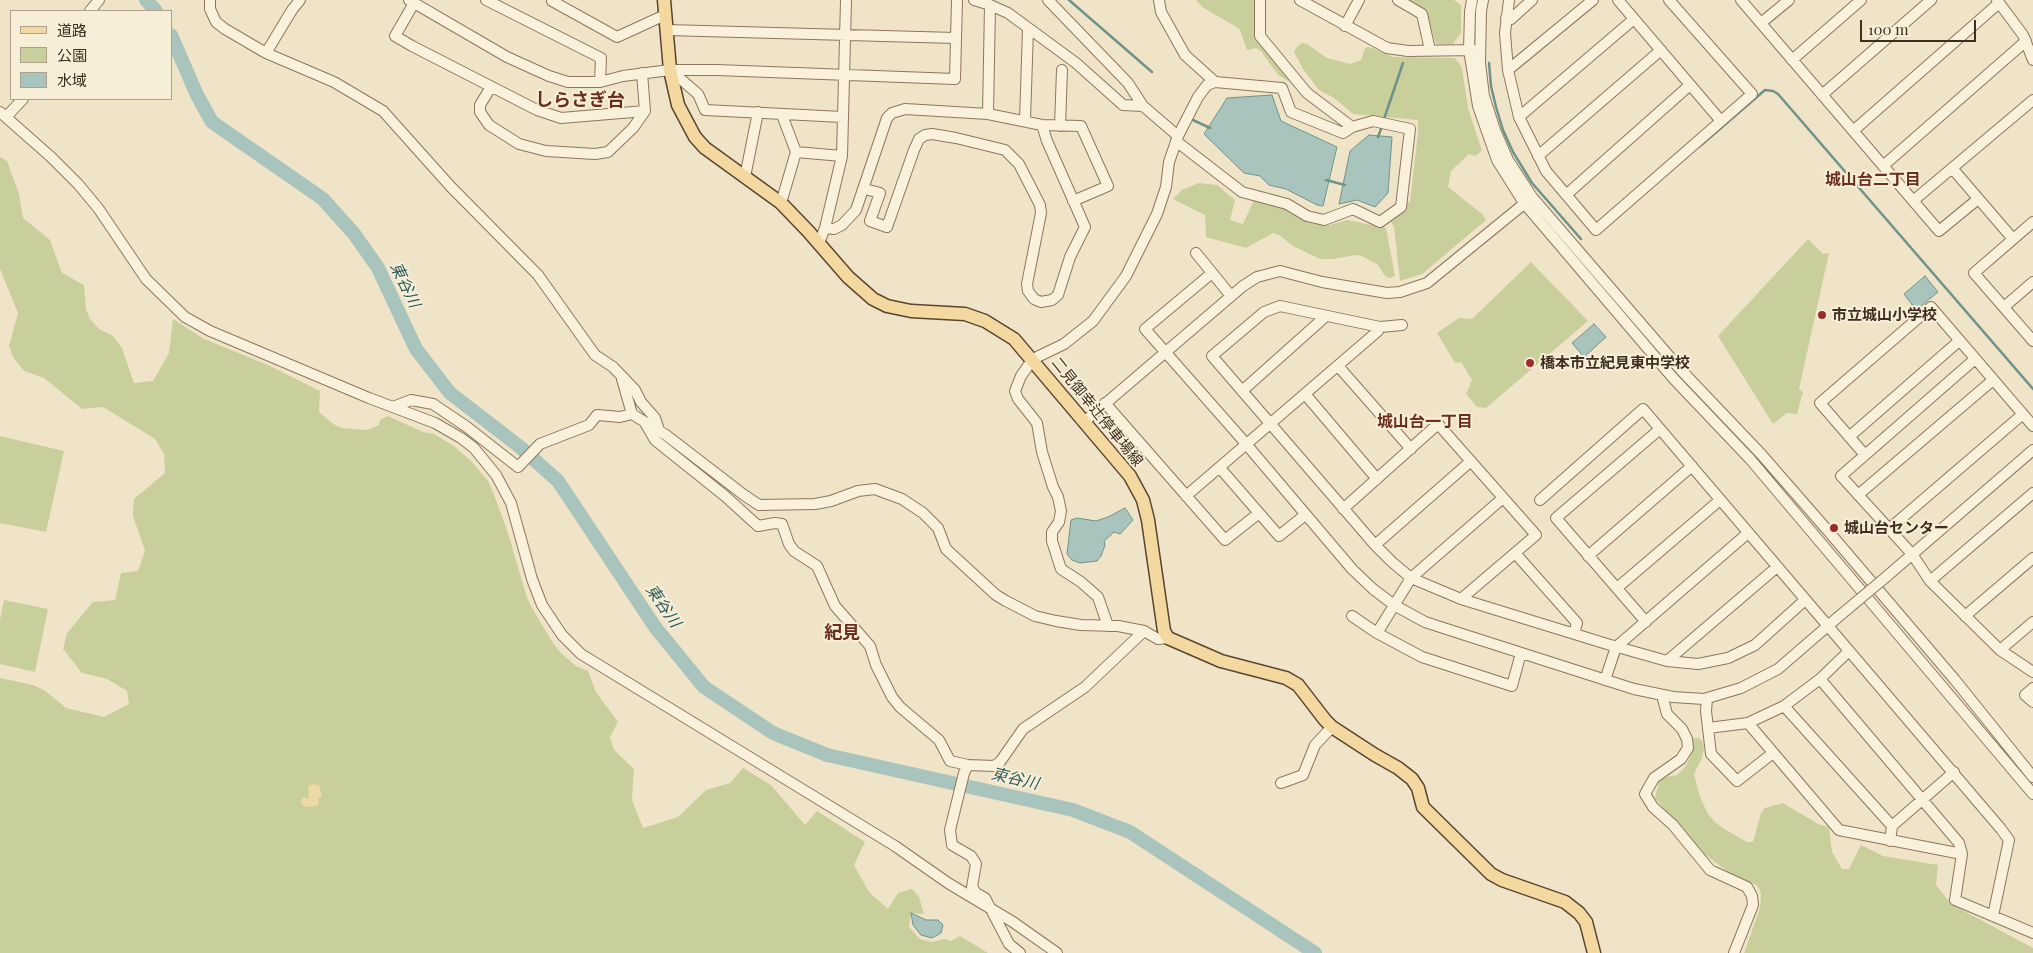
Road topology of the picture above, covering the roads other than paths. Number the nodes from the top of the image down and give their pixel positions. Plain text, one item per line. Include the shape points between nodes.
1 (100, 0) edge
2 (210, 0) edge
3 (300, 0) edge
4 (486, 0) edge
5 (550, 0) edge
6 (664, 0) edge
7 (846, 0) edge
8 (957, 0) edge
9 (974, 0) edge
10 (1048, 0) edge
11 (1159, 0) edge
12 (1260, 0) edge
13 (1359, 0) edge
14 (1398, 0) edge
15 (1472, 0) edge
16 (1483, 0) edge
17 (1509, 0) edge
18 (1532, 0) edge
19 (1593, 0) edge
20 (1618, 0) edge
21 (1669, 0) edge
22 (1740, 0) edge
23 (1789, 0) edge
24 (1861, 0) edge
25 (1931, 0) edge
26 (1304, 1) edge
27 (412, 2) edge
28 (1998, 2) edge
29 (990, 5) junction
30 (91, 10) edge
31 (665, 15) junction
32 (1506, 18) junction
33 (1634, 19) junction
34 (1761, 24) junction
35 (1345, 26) junction
36 (1028, 29) junction
37 (667, 30) junction
38 (846, 35) junction
39 (956, 38) junction
40 (2026, 41) junction
41 (1480, 49) junction
42 (1430, 50) junction
43 (1469, 50) junction
44 (1660, 50) junction
45 (266, 53) junction
46 (1792, 60) junction
47 (2033, 60) edge
48 (670, 70) junction
49 (1062, 70) dead end
50 (1508, 70) junction
51 (642, 73) junction
52 (845, 75) junction
53 (600, 82) junction
54 (1215, 82) junction
55 (1690, 85) junction
56 (491, 87) junction
57 (1822, 95) junction
58 (22, 100) edge
59 (2033, 100) edge
60 (1142, 106) junction
61 (645, 112) junction
62 (758, 112) junction
63 (3, 114) edge
64 (988, 114) junction
65 (782, 115) junction
66 (842, 117) junction
67 (1519, 117) junction
68 (1025, 120) junction
69 (1721, 121) junction
70 (1042, 125) junction
71 (1060, 126) junction
72 (1352, 128) junction
73 (1853, 131) junction
74 (1177, 138) junction
75 (796, 152) junction
76 (842, 156) junction
77 (1538, 156) junction
78 (1883, 166) junction
79 (1952, 168) junction
80 (745, 177) junction
81 (865, 189) junction
82 (1566, 195) junction
83 (1978, 199) junction
84 (1528, 200) junction
85 (1073, 201) junction
86 (1913, 201) junction
87 (781, 203) junction
88 (2033, 222) edge
89 (826, 228) junction
90 (2013, 239) junction
91 (819, 244) junction
92 (1196, 253) dead end
93 (1212, 273) junction
94 (2033, 282) edge
95 (1231, 296) junction
96 (2004, 307) junction
97 (1326, 316) junction
98 (1402, 326) dead end
99 (1378, 331) dead end
100 (1959, 341) junction
101 (2033, 342) edge
102 (1165, 353) junction
103 (1033, 359) junction
104 (1975, 360) junction
105 (1338, 366) junction
106 (622, 377) junction
107 (1993, 380) junction
108 (1242, 391) junction
109 (1305, 394) junction
110 (1105, 403) junction
111 (392, 407) junction
112 (632, 414) junction
113 (2022, 414) junction
114 (1085, 420) junction
115 (644, 422) junction
116 (1270, 424) junction
117 (2033, 426) edge
118 (1660, 429) junction
119 (659, 430) junction
120 (1849, 436) junction
121 (1246, 444) junction
122 (1410, 449) junction
123 (2033, 450) edge
124 (1865, 455) junction
125 (1471, 461) junction
126 (1692, 466) junction
127 (1220, 468) junction
128 (1378, 479) junction
129 (2033, 493) edge
130 (1858, 495) junction
131 (1186, 496) junction
132 (1503, 498) junction
133 (1540, 500) dead end
134 (1720, 500) junction
135 (1343, 510) junction
136 (1259, 512) junction
137 (1305, 515) junction
138 (1888, 529) junction
139 (1748, 533) junction
140 (1374, 545) junction
141 (1515, 553) junction
142 (1912, 554) junction
143 (1588, 556) junction
144 (2033, 558) edge
145 (1777, 567) junction
146 (1411, 578) junction
147 (1930, 581) junction
148 (1616, 588) junction
149 (1461, 599) junction
150 (1805, 600) junction
151 (1394, 605) junction
152 (1352, 616) dead end
153 (1965, 616) junction
154 (1646, 622) junction
155 (2033, 622) edge
156 (1828, 625) junction
157 (1108, 626) junction
158 (1144, 631) junction
159 (1377, 633) junction
160 (1574, 633) junction
161 (1168, 638) junction
162 (1616, 647) junction
163 (2000, 650) junction
164 (1849, 651) junction
165 (1521, 653) junction
166 (1667, 661) junction
167 (2033, 672) edge
168 (1820, 679) junction
169 (1605, 680) junction
170 (2033, 688) edge
171 (1662, 695) junction
172 (1707, 698) junction
173 (2033, 702) edge
174 (1784, 706) junction
175 (1748, 723) junction
176 (1332, 727) junction
177 (1708, 728) junction
178 (1773, 752) junction
179 (966, 769) junction
180 (1954, 772) junction
181 (2033, 778) edge
182 (1281, 783) dead end
183 (2033, 794) edge
184 (1922, 800) junction
185 (1892, 826) junction
186 (1890, 841) junction
187 (1962, 854) junction
188 (990, 909) junction
189 (1993, 916) junction
190 (2033, 933) edge
191 (1020, 953) edge
192 (1057, 953) edge
193 (1594, 953) edge
194 (1734, 953) edge

1 - 30 street
2 - 45 street via 216,22
3 - 45 street
4 - 53 street via 601,58
5 - 31 street via 617,37
6 - 31 main road, 二見御幸辻停車場線
7 - 38 street
8 - 39 street
9 - 29 street
10 - 60 street via 1128,82
11 - 54 street via 1161,12 1185,55
12 - 72 street via 1260,36 1307,93
13 - 35 street
14 - 42 street via 1422,14
15 - 43 street
16 - 41 street
17 - 32 street
18 - 32 street via 1512,19
19 - 50 street
20 - 33 street
21 - 69 street via 1752,94
22 - 34 street
23 - 34 street
24 - 46 street
25 - 57 street
26 - 35 street
27 - 53 street via 507,57 549,76 568,82
27 - 56 street via 395,36
28 - 40 street
28 - 73 street
29 - 36 street via 1008,13
29 - 64 street
31 - 37 main road, 二見御幸辻停車場線
32 - 50 street
33 - 44 street
33 - 67 street
34 - 46 street
35 - 42 street via 1387,48
36 - 60 street via 1076,63 1123,104
36 - 68 street
37 - 38 street
37 - 48 main road, 二見御幸辻停車場線
38 - 39 street
38 - 52 street
39 - 52 street via 955,79
40 - 47 street
40 - 78 street
41 - 43 street
41 - 84 street via 1484,96 1495,130
42 - 43 street
43 - 84 street via 1478,106 1497,160
44 - 55 street
44 - 77 street
45 - 106 street via 334,82 383,111 451,187 538,274 595,355
46 - 57 street
48 - 51 street
48 - 52 street
48 - 62 street via 698,94 705,110
48 - 80 main road, 二見御幸辻停車場線 via 678,105 695,137
49 - 71 street
50 - 67 street
51 - 53 street
51 - 61 street
52 - 66 street
54 - 72 street via 1282,88 1291,112 1343,133
54 - 74 street via 1207,85 1198,97
55 - 69 street
55 - 82 street
56 - 61 street via 561,118
56 - 61 street via 480,105 480,112 489,125 519,144 546,151 608,152
57 - 73 street
58 - 63 street
59 - 79 street
60 - 74 street
62 - 65 street
62 - 80 street
63 - 111 street via 78,184 146,279 185,317 210,331
64 - 68 street
64 - 81 street via 906,108 892,113
65 - 66 street
65 - 75 street
66 - 76 street
67 - 77 street
68 - 70 street
69 - 82 street via 1596,230
70 - 71 street
70 - 85 street
71 - 85 street via 1081,126 1108,186
72 - 74 street via 1373,121 1410,129 1401,206 1380,222 1353,209 1324,220 1308,216 1287,204 1242,192
73 - 78 street
74 - 103 street via 1157,214 1126,276 1093,321 1064,344
75 - 76 street
75 - 87 street
76 - 89 street
77 - 82 street
78 - 86 street
79 - 83 street
79 - 86 street
80 - 87 main road, 二見御幸辻停車場線
81 - 85 street via 880,193 870,221 887,227 914,150 925,134 1005,150 1019,164 1040,205 1027,284 1030,296 1041,302 1058,295 1070,257 1085,227
81 - 89 street via 851,217 834,229
83 - 86 street via 1939,231
83 - 90 street
84 - 95 street via 1427,283 1400,292 1322,282 1280,271 1256,277
84 - 181 street via 1761,454 1955,680
84 - 183 street via 1673,378 1750,459
87 - 91 main road, 二見御幸辻停車場線
88 - 90 street
89 - 91 street
90 - 96 street via 1974,273
91 - 103 main road, 二見御幸辻停車場線 via 873,299 911,312 965,314 985,321 1014,339
92 - 93 street
93 - 95 street
93 - 102 street via 1145,329
94 - 96 street
95 - 102 street
96 - 101 street
97 - 98 street via 1380,327
97 - 108 street
97 - 108 street via 1280,306 1264,312 1212,356
99 - 105 street
100 - 104 street
100 - 120 street
100 - 120 street via 1931,307 1820,403
102 - 110 street
102 - 121 street
103 - 114 main road, 二見御幸辻停車場線
103 - 157 street via 1015,391 1037,423 1042,452 1058,497 1061,511 1052,532 1052,541 1061,569 1098,597
104 - 107 street
104 - 124 street
105 - 109 street
105 - 122 street
106 - 112 street
106 - 119 street via 655,418
107 - 113 street
107 - 130 street
108 - 116 street
109 - 116 street
109 - 128 street
110 - 114 street
110 - 131 street
111 - 112 street via 411,400 433,404 518,467 537,447 588,425 597,415
111 - 188 street via 435,423 461,438 496,474 511,503 542,605 562,635 581,654 895,846
112 - 115 street
113 - 117 street
113 - 138 street
114 - 161 main road, 二見御幸辻停車場線 via 1130,476 1142,500 1153,541 1164,631
115 - 119 street
115 - 179 street via 655,440 758,526 775,522 782,524 794,551 817,566 835,606 870,646 892,697 939,740 950,761
116 - 121 street
116 - 135 street
118 - 126 street
118 - 133 street via 1643,409
118 - 143 street via 1556,518
119 - 157 street via 759,504 816,504 858,491 875,490 902,499 938,528 946,549 996,595 1035,616 1056,622
120 - 124 street
121 - 127 street
121 - 137 street
122 - 125 street via 1438,424
122 - 128 street
123 - 142 street
124 - 130 street via 1840,476
125 - 132 street
125 - 140 street
126 - 134 street
126 - 143 street
127 - 131 street
127 - 136 street
128 - 135 street
129 - 147 street
130 - 138 street
131 - 136 street via 1224,540
132 - 141 street via 1536,535
132 - 146 street
134 - 139 street
134 - 148 street
135 - 140 street
136 - 137 street via 1279,536
137 - 151 street via 1352,569
138 - 142 street
139 - 145 street
139 - 154 street
140 - 146 street
141 - 149 street
141 - 160 street via 1576,623
142 - 147 street
142 - 156 street, bridge
143 - 148 street
144 - 153 street
145 - 150 street
145 - 166 street
146 - 149 street
146 - 151 street
147 - 153 street
148 - 154 street
149 - 160 street
150 - 156 street
150 - 166 street via 1755,645 1728,658 1698,664
151 - 159 street
151 - 165 street via 1425,622
152 - 159 street
153 - 163 street
154 - 162 street
155 - 163 street
156 - 164 street
156 - 172 street via 1778,669 1741,688
157 - 158 street
158 - 161 street via 1158,639
158 - 179 street via 1085,687 1023,729 1000,762 994,766
159 - 165 street via 1422,656 1512,686
160 - 162 street
161 - 176 main road via 1221,661 1286,678 1298,685
162 - 166 street
162 - 169 street
163 - 167 street
164 - 168 street
164 - 180 street
165 - 169 street
168 - 174 street
168 - 184 street
169 - 171 street
170 - 173 street via 2025,695
171 - 172 street
171 - 194 street via 1667,714 1682,729 1688,748 1681,759 1654,778 1645,794 1710,870 1747,887 1753,905
172 - 177 street
174 - 175 street
174 - 185 street
175 - 177 street
175 - 178 street
176 - 182 street via 1315,745 1303,775
176 - 193 main road via 1412,779 1423,807 1491,874 1565,902 1579,913 1586,922
177 - 178 street via 1711,754 1737,781
178 - 186 street via 1839,830
179 - 188 street via 950,830 952,845 971,856 976,864 972,887 985,898
180 - 184 street
180 - 189 street via 2008,840
184 - 185 street
184 - 187 street via 1959,843
185 - 186 street
186 - 187 street
187 - 189 street via 1955,900
188 - 191 street via 1009,944
188 - 192 street
189 - 190 street

